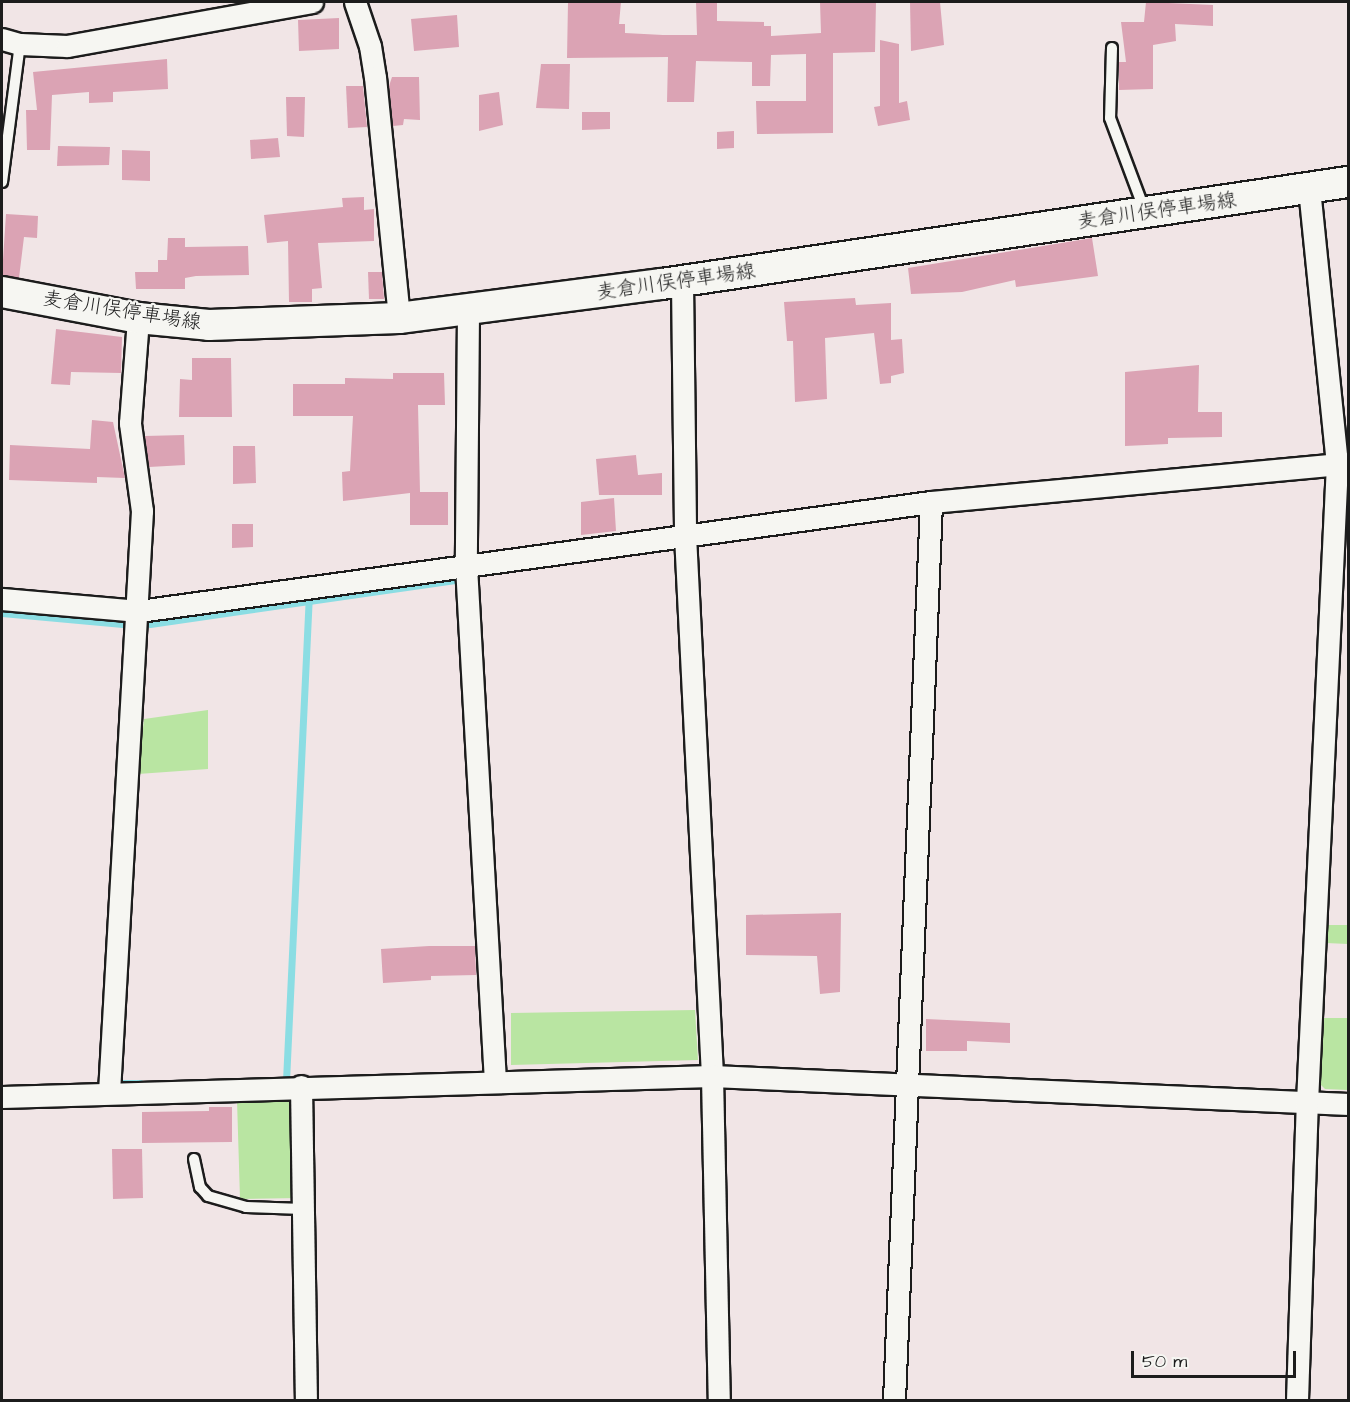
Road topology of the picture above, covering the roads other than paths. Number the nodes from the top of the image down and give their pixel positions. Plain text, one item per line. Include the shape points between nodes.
1 (312, 2) edge
2 (355, 2) edge
3 (11, 42) edge
4 (1112, 48) dead end
5 (1348, 182) edge
6 (2, 183) edge
7 (1309, 188) junction
8 (1144, 212) junction
9 (682, 282) junction
10 (2, 292) edge
11 (468, 312) junction
12 (138, 318) junction
13 (399, 318) junction
14 (1342, 463) edge
15 (931, 502) junction
16 (685, 535) junction
17 (466, 566) junction
18 (2, 599) edge
19 (139, 611) junction
20 (712, 1076) junction
21 (495, 1081) junction
22 (908, 1082) junction
23 (301, 1086) junction
24 (109, 1092) junction
25 (2, 1097) edge
26 (1307, 1102) junction
27 (1348, 1104) edge
28 (194, 1159) dead end
29 (303, 1209) junction
30 (306, 1401) edge
31 (719, 1401) edge
32 (894, 1401) edge
33 (1297, 1401) edge

1 - 3 street via 67,46
2 - 13 street via 370,46 375,77
3 - 6 lane
4 - 8 lane via 1110,118
5 - 7 main road, 麦倉川俣停車場線
7 - 8 main road, 麦倉川俣停車場線
7 - 14 street
8 - 9 main road, 麦倉川俣停車場線
9 - 11 main road, 麦倉川俣停車場線
9 - 16 street
10 - 12 main road, 麦倉川俣停車場線
11 - 13 main road, 麦倉川俣停車場線
11 - 17 street
12 - 13 main road, 麦倉川俣停車場線 via 209,325
12 - 19 street via 130,423 142,512
14 - 15 street
14 - 26 street
15 - 16 street
15 - 22 street
16 - 17 street
16 - 20 street
17 - 19 street
17 - 21 street
18 - 19 street
19 - 24 street
20 - 21 street
20 - 22 street
20 - 31 street
21 - 23 street
22 - 26 street
22 - 32 street
23 - 24 street
23 - 29 street
24 - 25 street
26 - 27 street
26 - 33 street
28 - 29 lane via 200,1187 208,1196 246,1207
29 - 30 street

